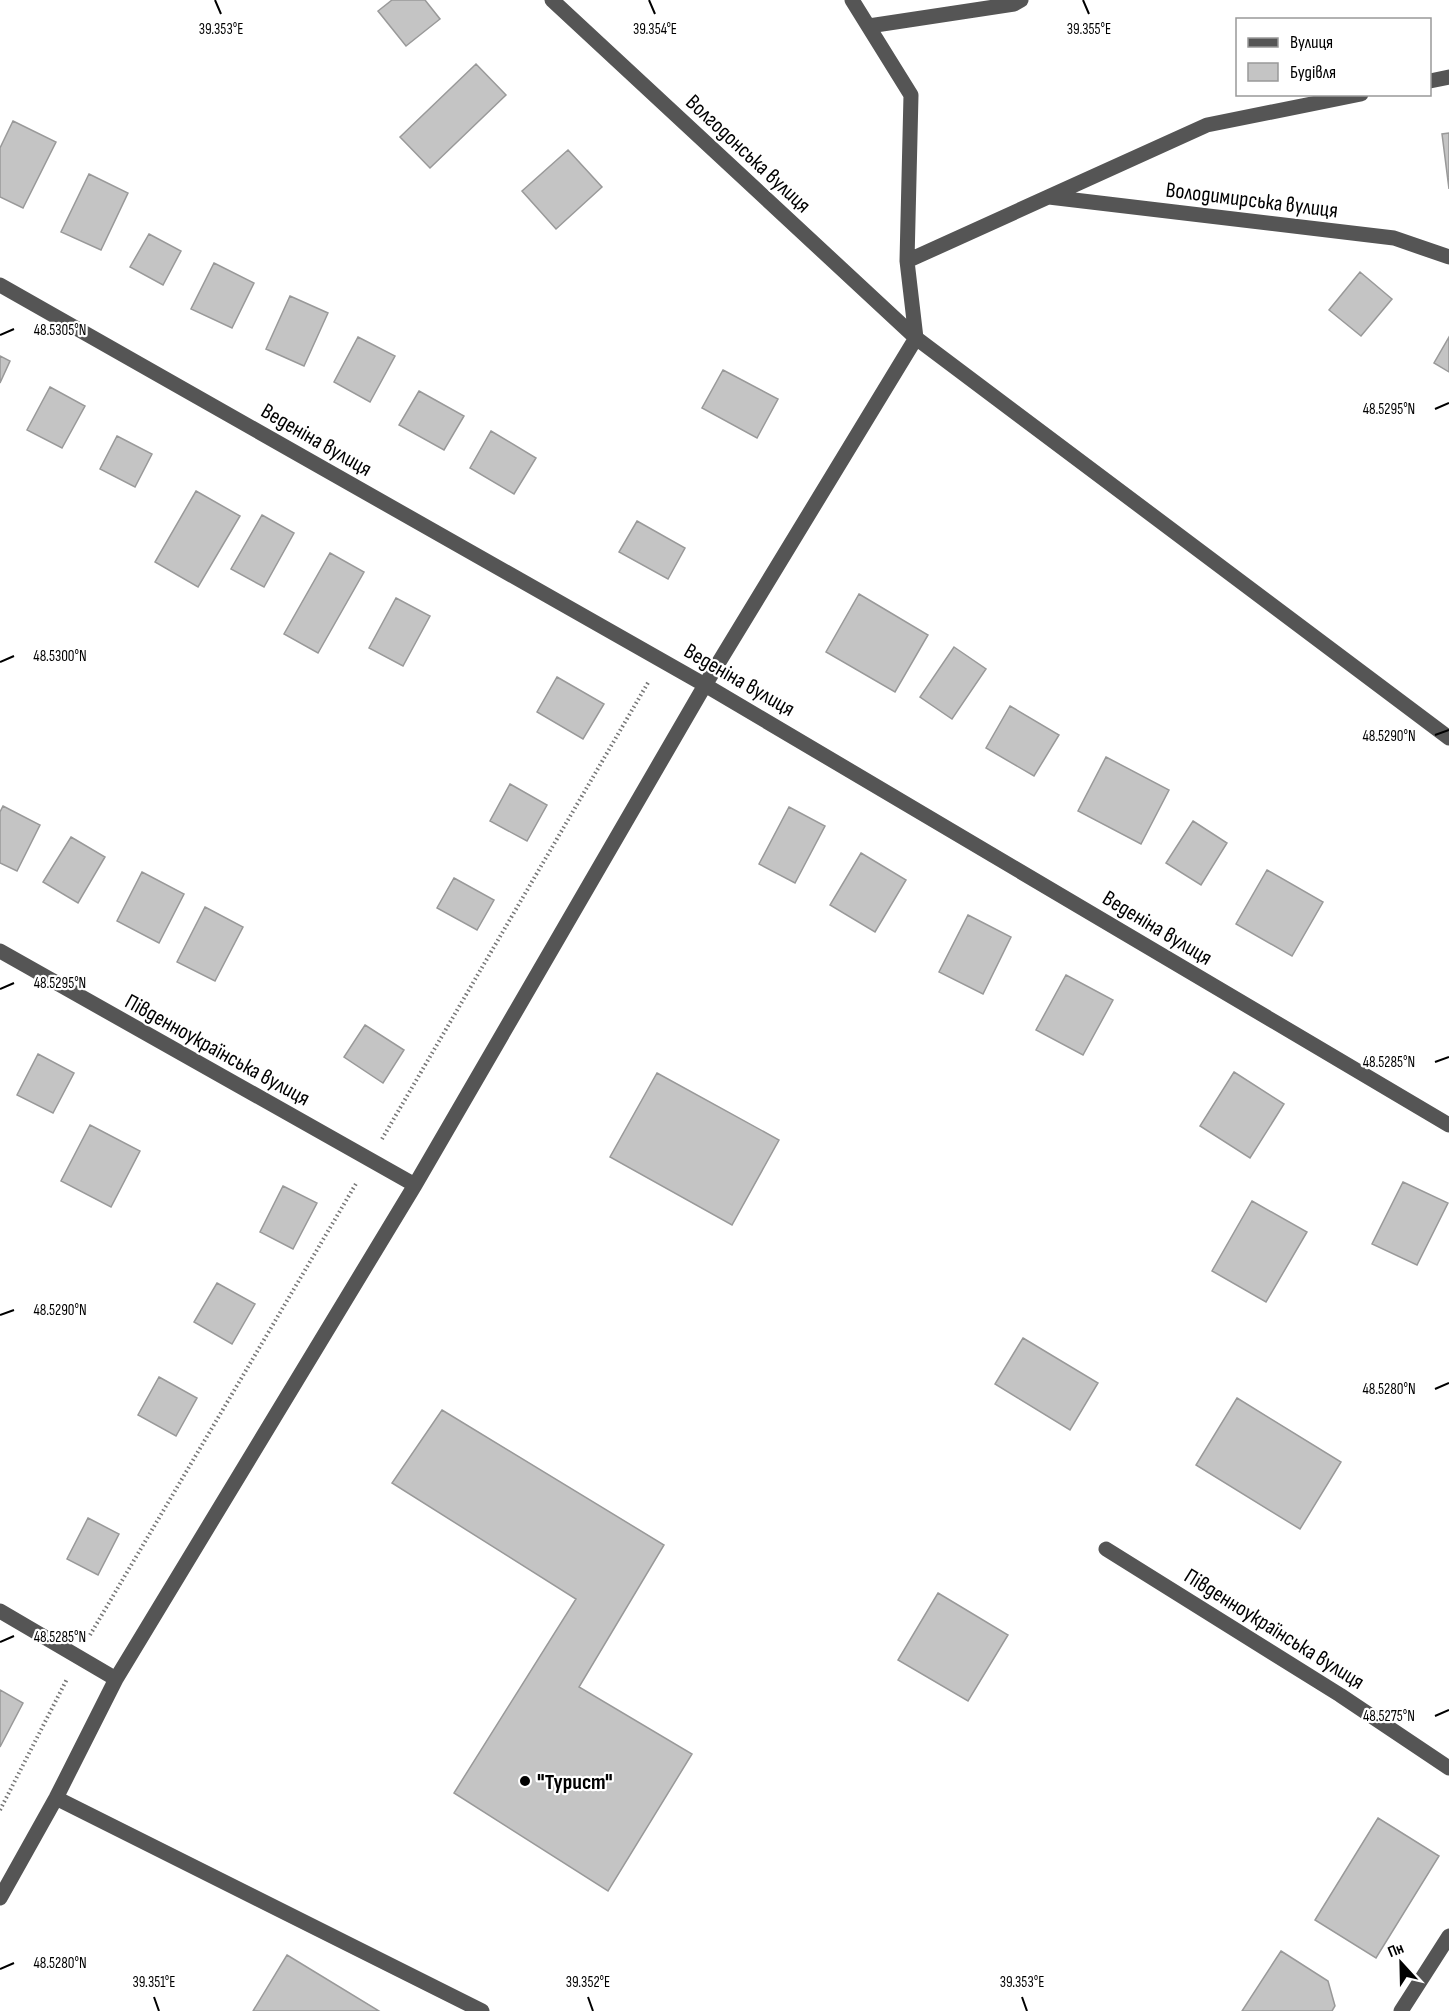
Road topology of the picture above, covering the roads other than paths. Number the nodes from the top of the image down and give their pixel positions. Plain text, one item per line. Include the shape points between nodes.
1 (552, 0) edge
2 (852, 0) edge
3 (1021, 0) edge
4 (869, 26) junction
5 (1449, 77) edge
6 (1431, 81) edge
7 (1351, 96) edge
8 (1048, 197) junction
9 (1449, 257) edge
10 (907, 261) junction
11 (0, 285) edge
12 (916, 338) junction
13 (705, 685) junction
14 (1449, 738) edge
15 (0, 951) edge
16 (1449, 1125) edge
17 (415, 1185) junction
18 (1106, 1549) dead end
19 (0, 1611) edge
20 (116, 1679) junction
21 (1449, 1768) edge
22 (56, 1798) junction
23 (0, 1898) edge
24 (1449, 1936) edge
25 (482, 2011) edge
26 (1401, 2011) edge

1 - 12 street, Волгодонська вулиця
2 - 4 street
3 - 4 street
4 - 10 street via 911,95
5 - 6 street
7 - 8 street via 1207,125
8 - 9 street, Володимирська вулиця via 1394,238
8 - 10 street
10 - 12 street
11 - 13 street, Веденіна вулиця
12 - 13 street
12 - 14 street
13 - 16 street, Веденіна вулиця
13 - 17 street
15 - 17 street, Південноукраїнська вулиця
17 - 20 street
18 - 21 street, Південноукраїнська вулиця
19 - 20 street
20 - 22 street
22 - 23 street
22 - 25 street
24 - 26 street

